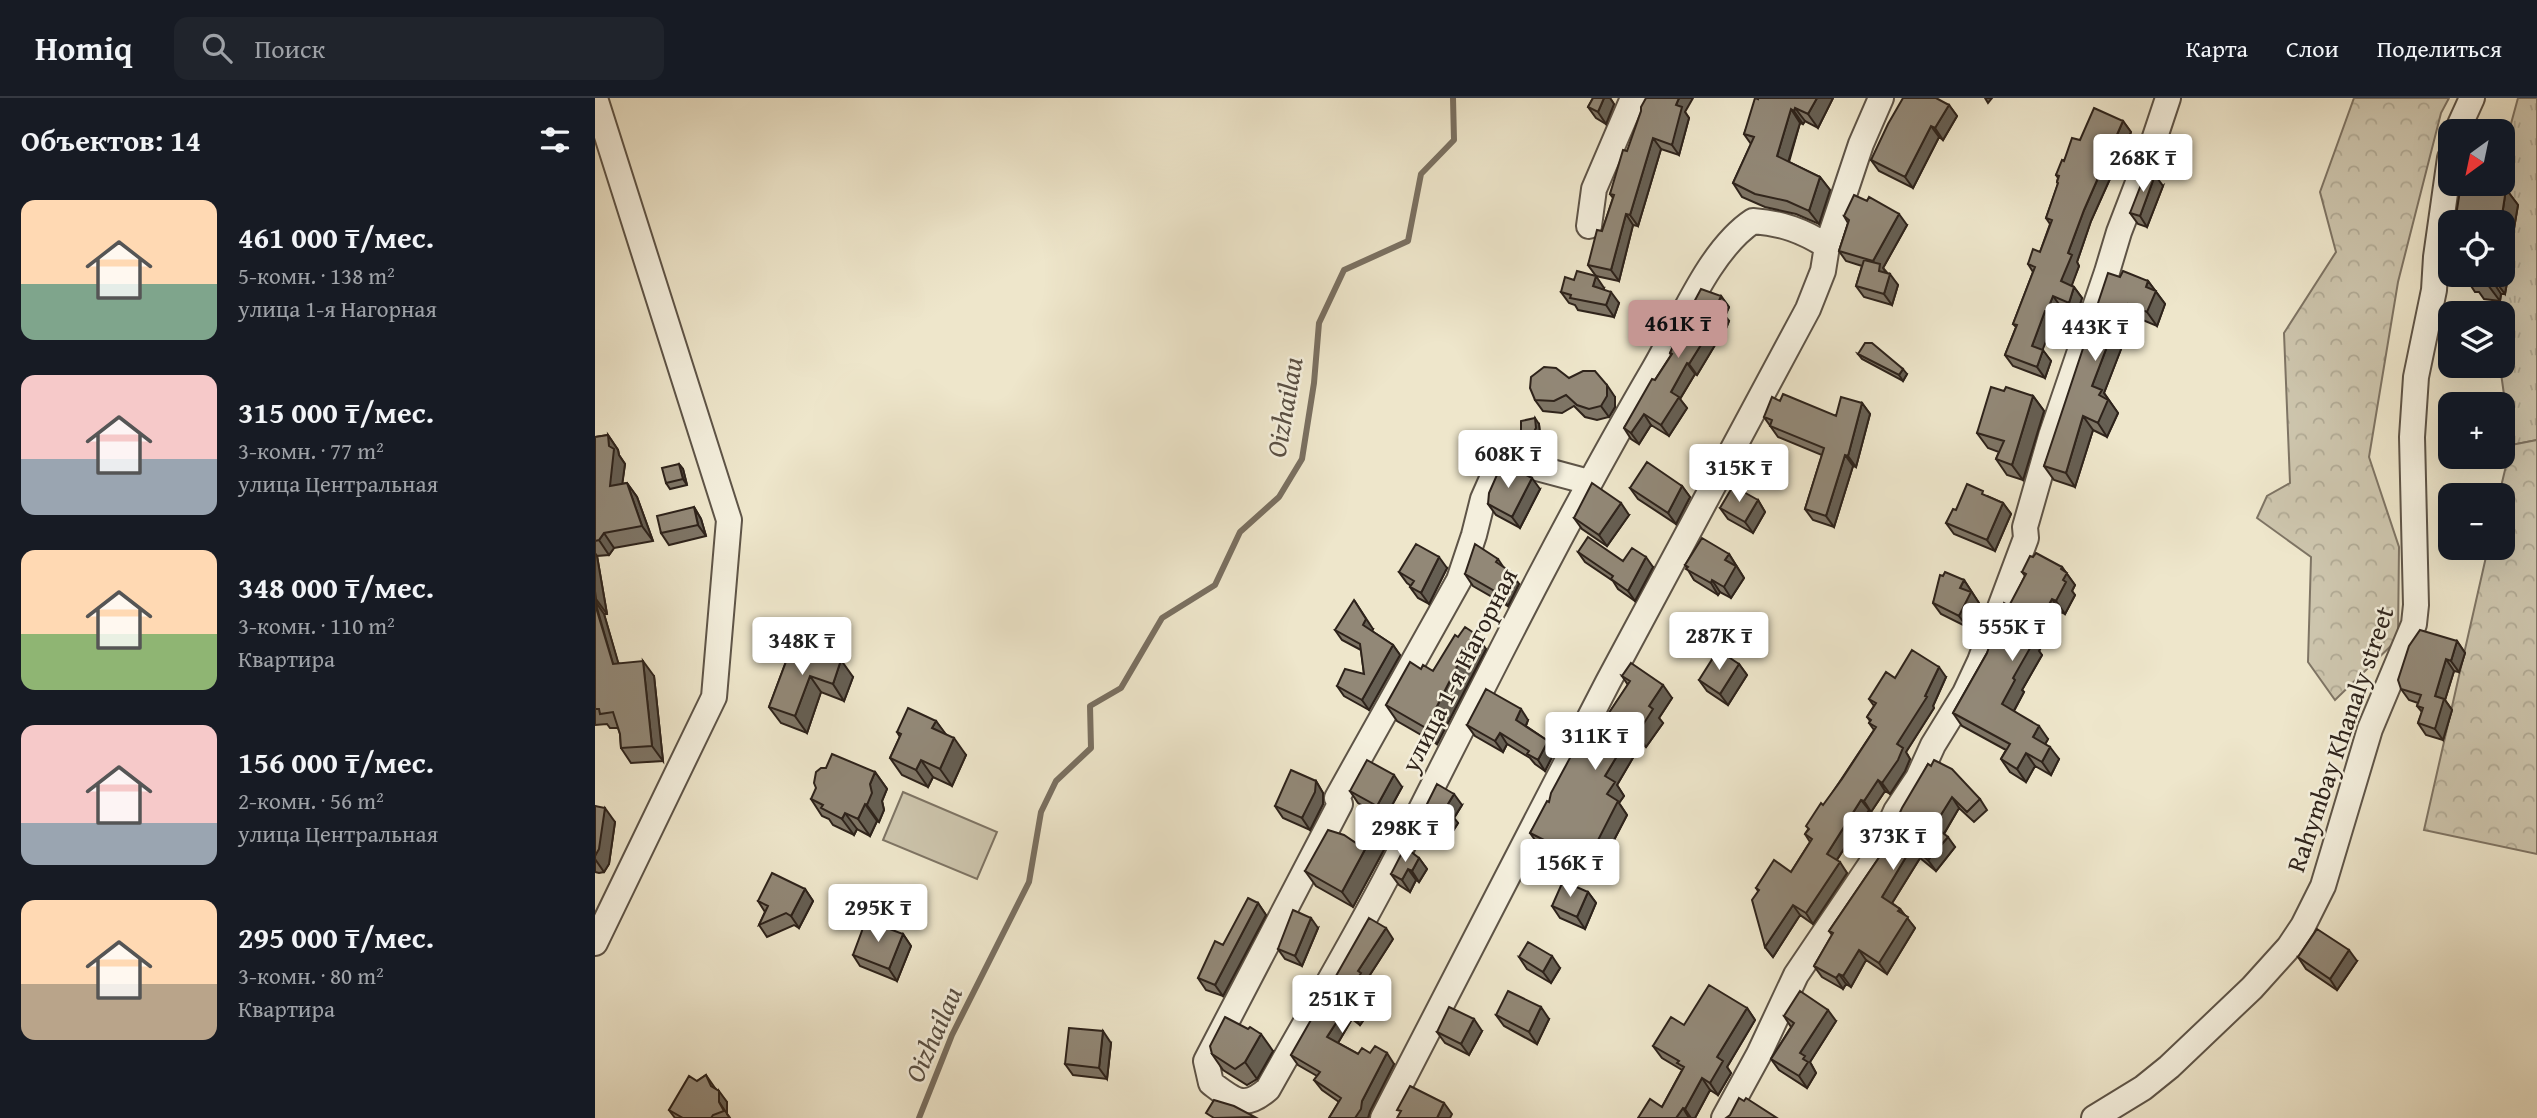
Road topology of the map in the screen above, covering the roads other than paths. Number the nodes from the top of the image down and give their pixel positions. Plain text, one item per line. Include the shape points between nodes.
1 (1633, 98) edge
2 (1881, 98) edge
3 (2168, 98) edge
4 (2472, 98) edge
5 (596, 106) edge
6 (2462, 119) edge
7 (2445, 196) edge
8 (1589, 226) dead end
9 (1827, 246) junction
10 (1589, 482) junction
11 (596, 940) edge
12 (1383, 1118) edge
13 (1724, 1118) edge
14 (2094, 1118) edge

1 - 8 street via 1594,189
2 - 9 street
3 - 13 street via 2051,436 2025,527 2026,538 1980,661 1896,811 1875,858 1796,975
4 - 6 street
5 - 11 street via 729,520 714,697
7 - 14 street, Rahymbay Khanaly street via 2434,290 2416,377 2412,437 2414,624 2370,729 2323,886 2289,947 2252,988 2143,1088
9 - 10 street, улица 1-я Нагорная via 1807,233 1768,222 1753,221 1740,230 1713,261
9 - 12 street via 1808,309 1608,682
10 - 10 street, улица 1-я Нагорная via 1518,463 1498,465 1459,580 1337,798 1340,804 1210,1051 1206,1061 1212,1083 1233,1099 1256,1100 1268,1089 1397,859

